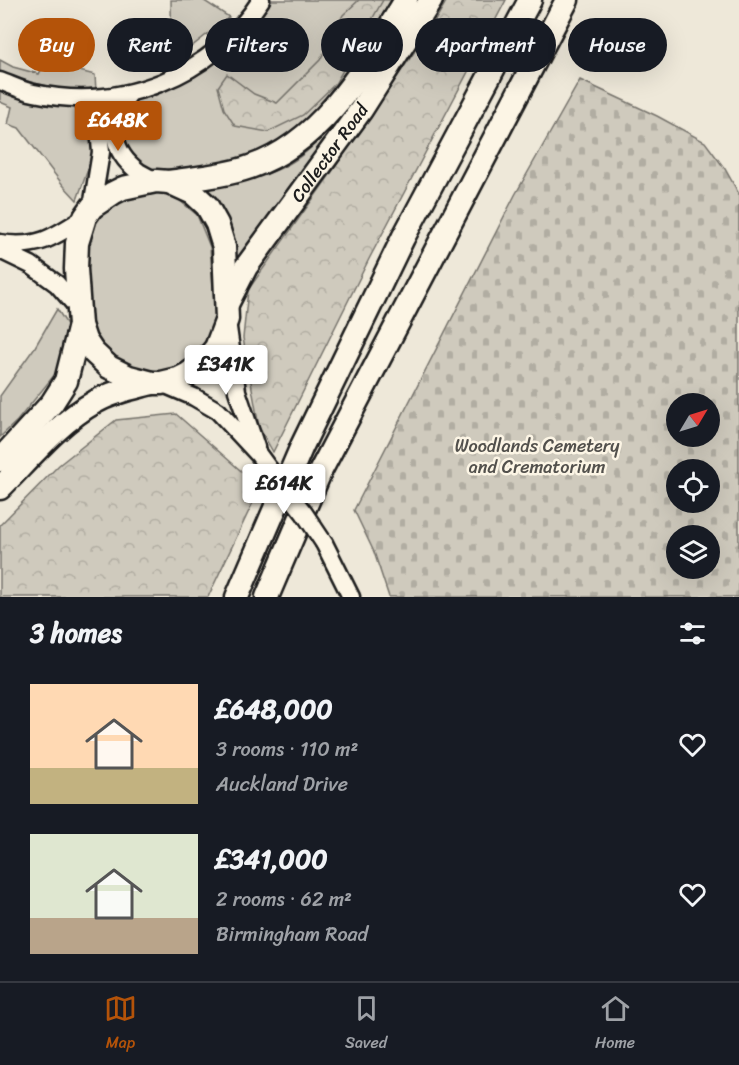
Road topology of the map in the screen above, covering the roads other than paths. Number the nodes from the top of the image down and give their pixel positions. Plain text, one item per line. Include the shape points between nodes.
1 (261, 0) edge
2 (406, 0) edge
3 (431, 0) edge
4 (530, 0) edge
5 (567, 0) edge
6 (0, 81) edge
7 (129, 94) junction
8 (92, 98) junction
9 (163, 182) junction
10 (89, 212) junction
11 (0, 243) edge
12 (0, 250) edge
13 (227, 312) junction
14 (79, 316) junction
15 (156, 383) junction
16 (258, 454) junction
17 (0, 460) edge
18 (0, 488) edge
19 (237, 597) edge
20 (267, 597) edge
21 (351, 597) edge

1 - 7 main road via 240,28 199,63 169,80
2 - 9 highway, Collector Road via 342,98 305,136 276,156 250,167
3 - 13 highway, Collector Road via 361,110 246,267
4 - 19 highway via 403,238 302,446
5 - 20 highway via 321,470
6 - 8 main road via 32,93
7 - 8 main road
7 - 9 main road via 116,116 116,141 139,172
8 - 10 main road via 101,152
9 - 10 highway via 123,188
9 - 13 highway via 193,193 207,206 217,224 224,247
10 - 11 main road via 52,238 35,244
10 - 14 highway via 77,243
12 - 14 main road via 57,284
13 - 15 highway via 216,348 204,362 178,379
13 - 16 main road via 237,391
14 - 15 highway via 85,340 109,367 129,377
14 - 17 highway via 66,381 52,403
15 - 16 main road via 218,411
15 - 18 highway via 96,401 65,422
16 - 21 main road, bridge via 324,543

